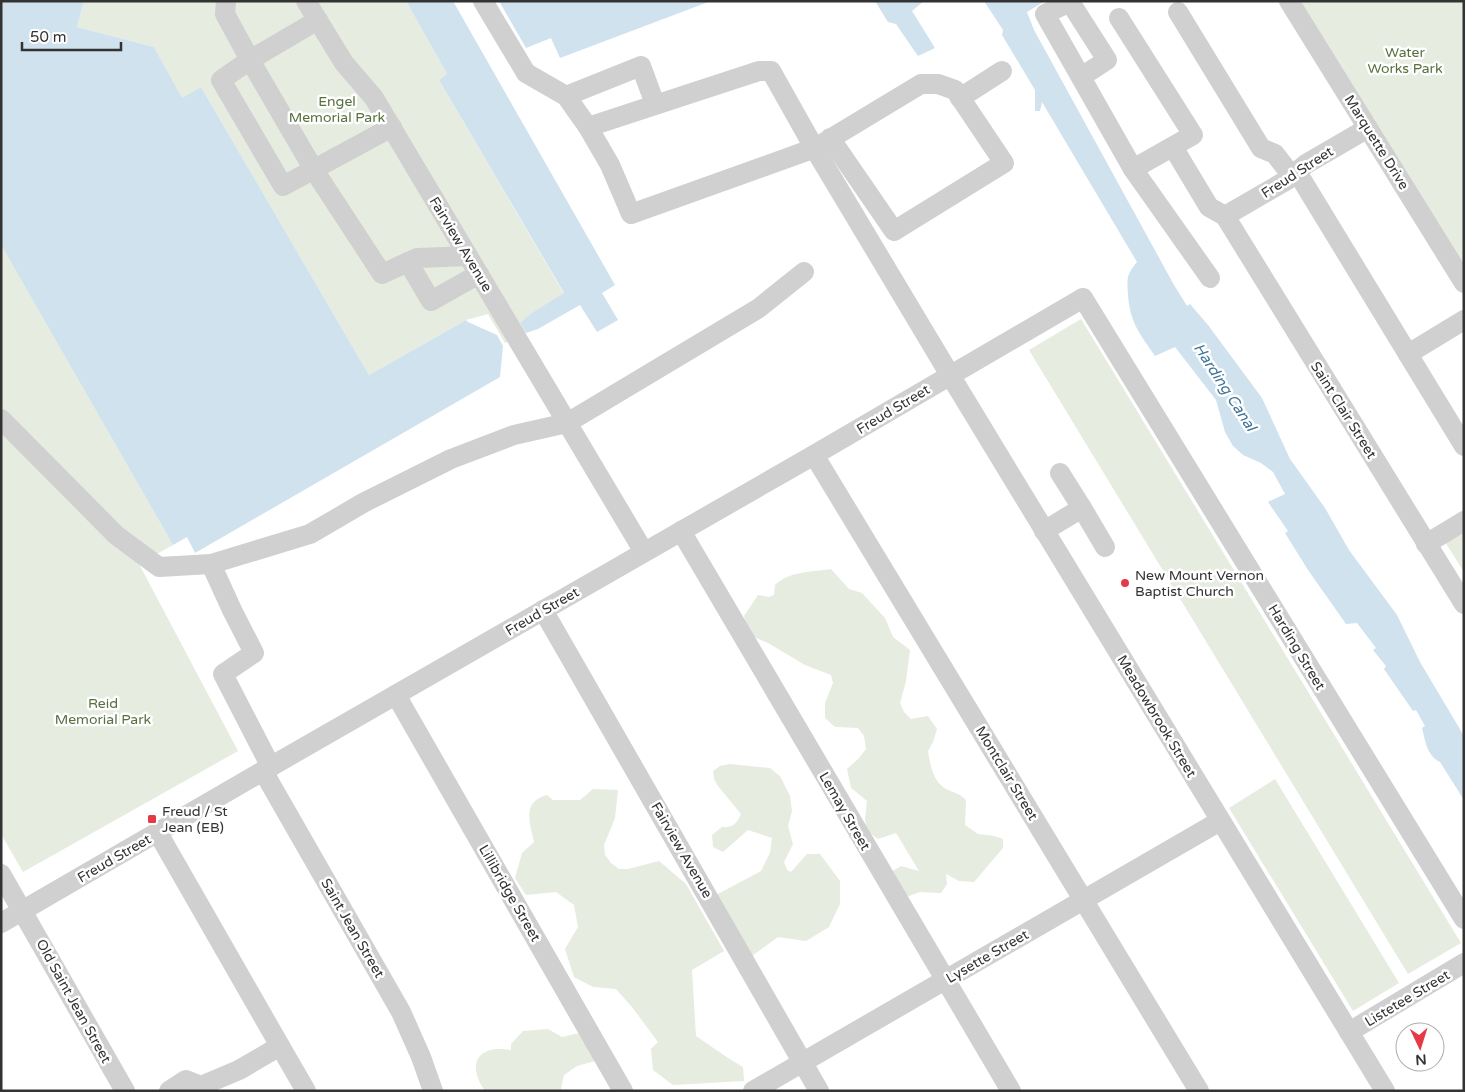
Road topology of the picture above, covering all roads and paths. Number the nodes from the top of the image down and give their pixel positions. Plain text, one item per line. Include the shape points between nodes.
1 (226, 1) edge
2 (306, 1) edge
3 (483, 1) edge
4 (1289, 1) edge
5 (1178, 12) dead end
6 (1119, 18) dead end
7 (318, 20) junction
8 (250, 60) junction
9 (1002, 71) dead end
10 (1081, 77) dead end
11 (566, 96) junction
12 (960, 98) junction
13 (655, 104) junction
14 (392, 127) junction
15 (588, 127) junction
16 (1368, 128) junction
17 (822, 143) junction
18 (1173, 146) junction
19 (1133, 169) junction
20 (314, 170) junction
21 (1294, 174) junction
22 (1225, 216) junction
23 (468, 256) junction
24 (408, 262) junction
25 (804, 272) dead end
26 (479, 274) junction
27 (1210, 278) dead end
28 (1464, 283) edge
29 (1083, 298) joint
30 (1464, 320) edge
31 (1408, 354) junction
32 (950, 375) junction
33 (1, 419) edge
34 (567, 423) junction
35 (1464, 446) edge
36 (814, 455) junction
37 (1060, 473) dead end
38 (1082, 508) junction
39 (1464, 521) edge
40 (681, 531) junction
41 (1044, 531) junction
42 (1426, 544) junction
43 (1105, 547) dead end
44 (644, 552) junction
45 (211, 564) junction
46 (1464, 604) edge
47 (543, 610) junction
48 (396, 695) junction
49 (267, 769) junction
50 (1220, 821) junction
51 (158, 833) junction
52 (1, 874) edge
53 (1083, 900) junction
54 (23, 911) junction
55 (1464, 919) edge
56 (1, 923) edge
57 (1464, 963) edge
58 (945, 980) junction
59 (1349, 1032) junction
60 (280, 1046) junction
61 (802, 1062) junction
62 (125, 1091) edge
63 (169, 1091) edge
64 (306, 1091) edge
65 (433, 1091) edge
66 (623, 1091) edge
67 (753, 1091) edge
68 (819, 1091) edge
69 (1011, 1091) edge
70 (1199, 1091) edge
71 (1385, 1091) edge

1 - 8 street via 225,14
2 - 7 street, Fairview Avenue
3 - 11 street via 526,73
4 - 16 street, Marquette Drive
5 - 21 street via 1261,148 1275,154
6 - 18 street via 1193,135
7 - 8 street
7 - 14 street, Fairview Avenue via 344,63 374,98
8 - 20 street
8 - 20 street via 221,80 240,113 283,186
9 - 12 street
10 - 19 street
11 - 13 street via 642,66
11 - 15 street
12 - 17 street via 955,90 938,84 921,84
12 - 17 street via 1004,163 894,231
13 - 15 street
13 - 17 street via 759,71 771,72
14 - 20 street
14 - 23 street, Fairview Avenue
15 - 17 street via 610,165 631,214
16 - 21 street, Freud Street
16 - 28 street, Marquette Drive
17 - 32 street, Meadowbrook Street
18 - 19 street
18 - 22 street via 1209,207
19 - 27 street
20 - 24 street via 382,274
21 - 22 street, Freud Street
21 - 31 street
22 - 42 street, Saint Clair Street
23 - 24 street via 417,258
23 - 26 street, Fairview Avenue
24 - 26 street via 431,301
25 - 34 street via 759,308
26 - 34 street, Fairview Avenue
29 - 32 street, Freud Street
29 - 55 street, Harding Street
30 - 31 street
31 - 35 street
32 - 36 street, Freud Street
32 - 41 street, Meadowbrook Street
33 - 45 street via 116,535 159,567
34 - 44 street, Fairview Avenue
34 - 45 street via 514,435 451,459 310,534
36 - 40 street, Freud Street
36 - 53 street, Montclair Street
37 - 38 street
38 - 41 street
38 - 43 street
39 - 42 street
40 - 44 street, Freud Street
40 - 58 street, Lemay Street
41 - 50 street, Meadowbrook Street
42 - 46 street, Saint Clair Street
44 - 47 street, Freud Street
45 - 49 street, Saint Jean Street via 254,652 223,674
47 - 48 street, Freud Street
47 - 61 street, Fairview Avenue
48 - 49 street, Freud Street
48 - 66 street, Lillibridge Street
49 - 51 street, Freud Street
49 - 65 street, Saint Jean Street via 401,1012
50 - 53 street, Lysette Street
50 - 59 street, Meadowbrook Street
51 - 54 street, Freud Street
51 - 60 street
52 - 54 street
53 - 58 street, Lysette Street
53 - 70 street, Montclair Street
54 - 56 street, Freud Street
54 - 62 street, Old Saint Jean Street
57 - 59 street, Listetee Street
58 - 61 street, Lysette Street
58 - 69 street, Lemay Street
59 - 71 street, Meadowbrook Street
60 - 63 street via 240,1070 201,1086 186,1080
60 - 64 street
61 - 67 street, Lysette Street
61 - 68 street, Fairview Avenue

